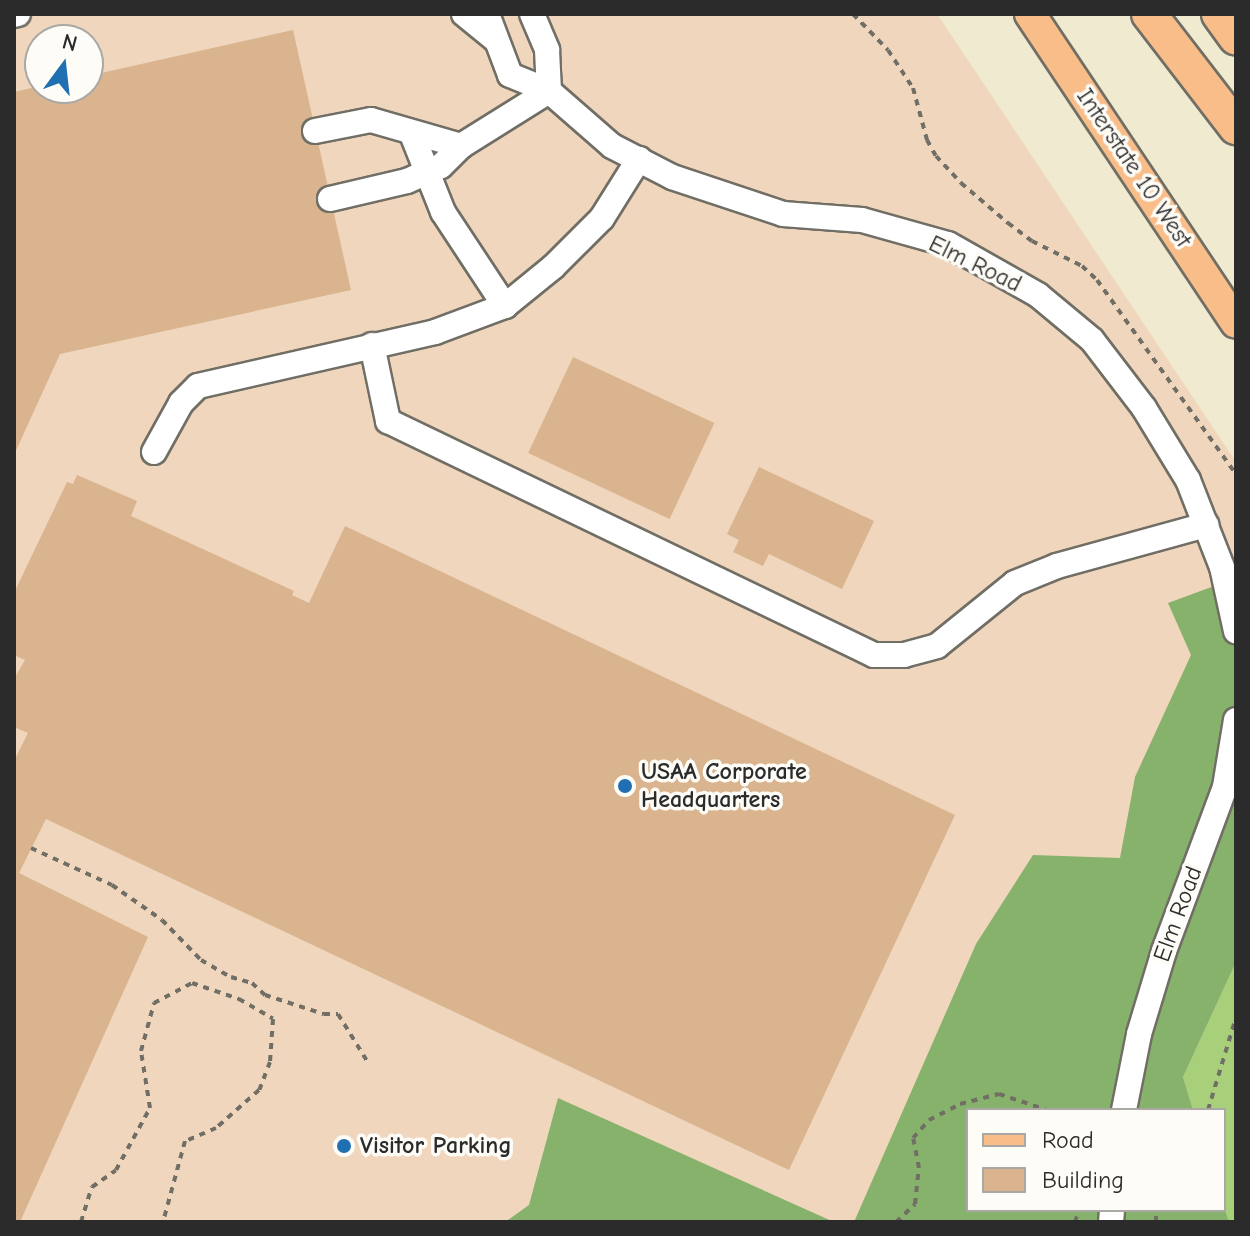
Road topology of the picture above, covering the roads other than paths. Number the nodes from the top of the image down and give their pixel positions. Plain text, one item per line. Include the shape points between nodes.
1 (464, 14) edge
2 (487, 14) edge
3 (532, 14) edge
4 (1030, 14) edge
5 (1149, 14) edge
6 (1219, 14) edge
7 (1236, 37) edge
8 (498, 42) junction
9 (549, 91) junction
10 (1236, 127) edge
11 (315, 131) dead end
12 (412, 134) junction
13 (461, 146) junction
14 (639, 159) junction
15 (425, 173) junction
16 (330, 199) dead end
17 (505, 306) junction
18 (1236, 323) edge
19 (372, 345) junction
20 (154, 452) dead end
21 (1206, 525) junction
22 (1236, 631) edge
23 (1236, 720) edge
24 (1124, 1108) edge

1 - 8 street
2 - 8 street, Elm Road
3 - 9 street via 547,50
4 - 18 main road, Interstate 10 West
5 - 10 highway
6 - 7 highway
8 - 9 street, Elm Road via 510,75
9 - 13 street
9 - 14 street, Elm Road via 612,146
11 - 12 street via 371,120
12 - 13 street
12 - 15 street
13 - 15 street
14 - 17 street via 602,218
14 - 21 street, Elm Road via 672,177 783,214 862,220 948,244 1038,295 1092,340 1144,408 1188,480
15 - 16 street
15 - 17 street via 443,212
17 - 19 street via 435,332
19 - 20 street via 198,386 181,403
19 - 21 street via 388,421 874,655 904,655 937,646 1015,583 1057,566
21 - 22 street, Elm Road
23 - 24 street, Elm Road via 1225,787 1164,951

